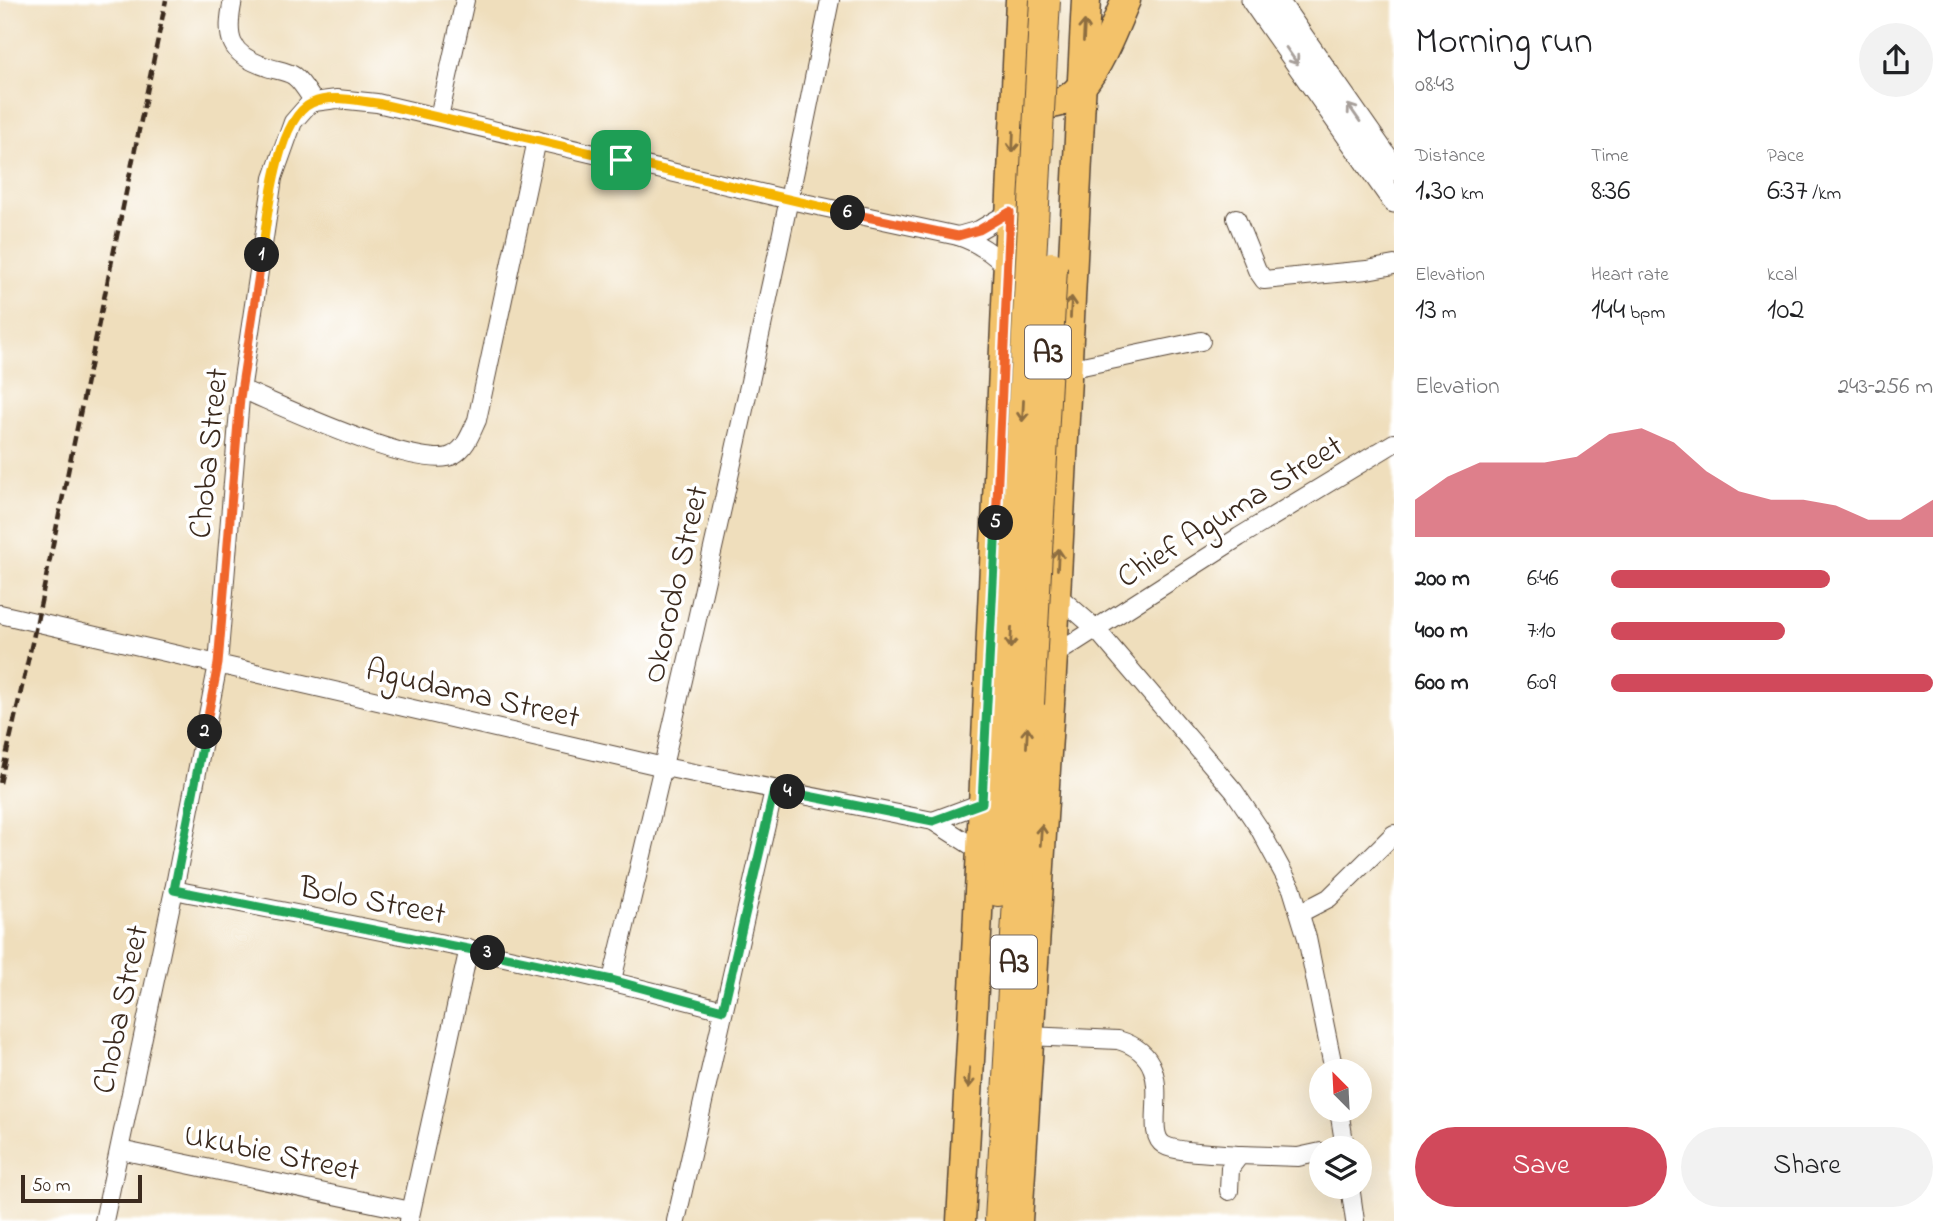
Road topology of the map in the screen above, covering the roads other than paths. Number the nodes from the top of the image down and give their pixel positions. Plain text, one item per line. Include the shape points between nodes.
1 (233, 0) edge
2 (465, 0) edge
3 (830, 0) edge
4 (1020, 0) edge
5 (1045, 0) edge
6 (1066, 0) edge
7 (1086, 0) edge
8 (1126, 0) edge
9 (1253, 0) edge
10 (1276, 0) edge
11 (1015, 86) junction
12 (1081, 87) junction
13 (314, 102) junction
14 (439, 117) junction
15 (537, 140) junction
16 (1394, 169) edge
17 (790, 200) junction
18 (1394, 201) edge
19 (1010, 212) junction
20 (1236, 218) dead end
21 (958, 236) junction
22 (1394, 265) edge
23 (1008, 268) junction
24 (1201, 341) dead end
25 (1068, 369) junction
26 (241, 389) junction
27 (1394, 443) edge
28 (1056, 594) junction
29 (0, 614) edge
30 (1095, 628) junction
31 (1053, 656) junction
32 (218, 664) junction
33 (1018, 705) junction
34 (664, 767) junction
35 (774, 790) junction
36 (982, 803) junction
37 (933, 821) junction
38 (1391, 845) edge
39 (979, 851) junction
40 (174, 890) junction
41 (1300, 913) junction
42 (469, 948) junction
43 (612, 980) junction
44 (723, 1010) junction
45 (1028, 1036) junction
46 (1332, 1059) edge
47 (120, 1150) junction
48 (1240, 1155) junction
49 (1309, 1155) edge
50 (1229, 1191) dead end
51 (1352, 1199) edge
52 (410, 1216) edge
53 (104, 1221) edge
54 (676, 1221) edge
55 (961, 1221) edge
56 (981, 1221) edge
57 (1000, 1221) edge
58 (1018, 1221) edge
59 (1355, 1221) edge

1 - 13 street via 230,35 234,49 255,63 293,75
2 - 14 street
3 - 17 street, Okorodo Street
4 - 11 main road
5 -> 33 highway, A3, bridge
6 - 33 highway, A3, bridge
12 -> 7 main road
8 - 12 main road via 1096,67
9 -> 18 street
16 -> 10 street
11 - 12 main road via 1048,105 1068,100
11 -> 19 main road
25 -> 12 main road
13 - 14 street via 377,103
13 - 26 street, Choba Street via 293,122 273,178
14 - 15 street
15 - 17 street
15 - 26 street via 477,420 465,445 455,454 432,459 394,451
17 - 21 street
17 - 34 street, Okorodo Street
19 - 21 street
19 - 23 main road
20 - 22 street via 1264,280
21 - 23 street via 984,247
23 - 36 main road
24 - 25 street
28 -> 25 main road
26 - 32 street, Choba Street
27 - 30 street, Chief Aguma Street
28 - 30 street
28 - 31 main road
29 - 32 street, Agudama Street
30 - 31 street, Chief Aguma Street
30 - 41 street via 1234,791 1292,889
45 -> 31 main road
32 - 34 street, Agudama Street
32 - 40 street, Choba Street
33 - 56 highway, A3
57 -> 33 highway, A3
34 - 35 street, Agudama Street
34 - 43 street, Okorodo Street
35 - 37 street, Agudama Street
35 - 44 street
36 - 37 street
36 - 39 main road
37 - 39 street
38 - 41 street via 1329,898
39 -> 55 main road
40 - 42 street, Bolo Street
40 - 47 street, Choba Street
41 - 46 street
42 - 43 street, Bolo Street
42 - 52 street
43 - 44 street, Bolo Street
44 - 54 street
45 - 48 street via 1132,1044 1151,1066 1157,1085 1158,1140 1177,1149
45 - 58 main road
47 - 52 street, Ukubie Street
47 - 53 street, Choba Street
48 - 49 street
48 - 50 street via 1231,1162
51 - 59 street

